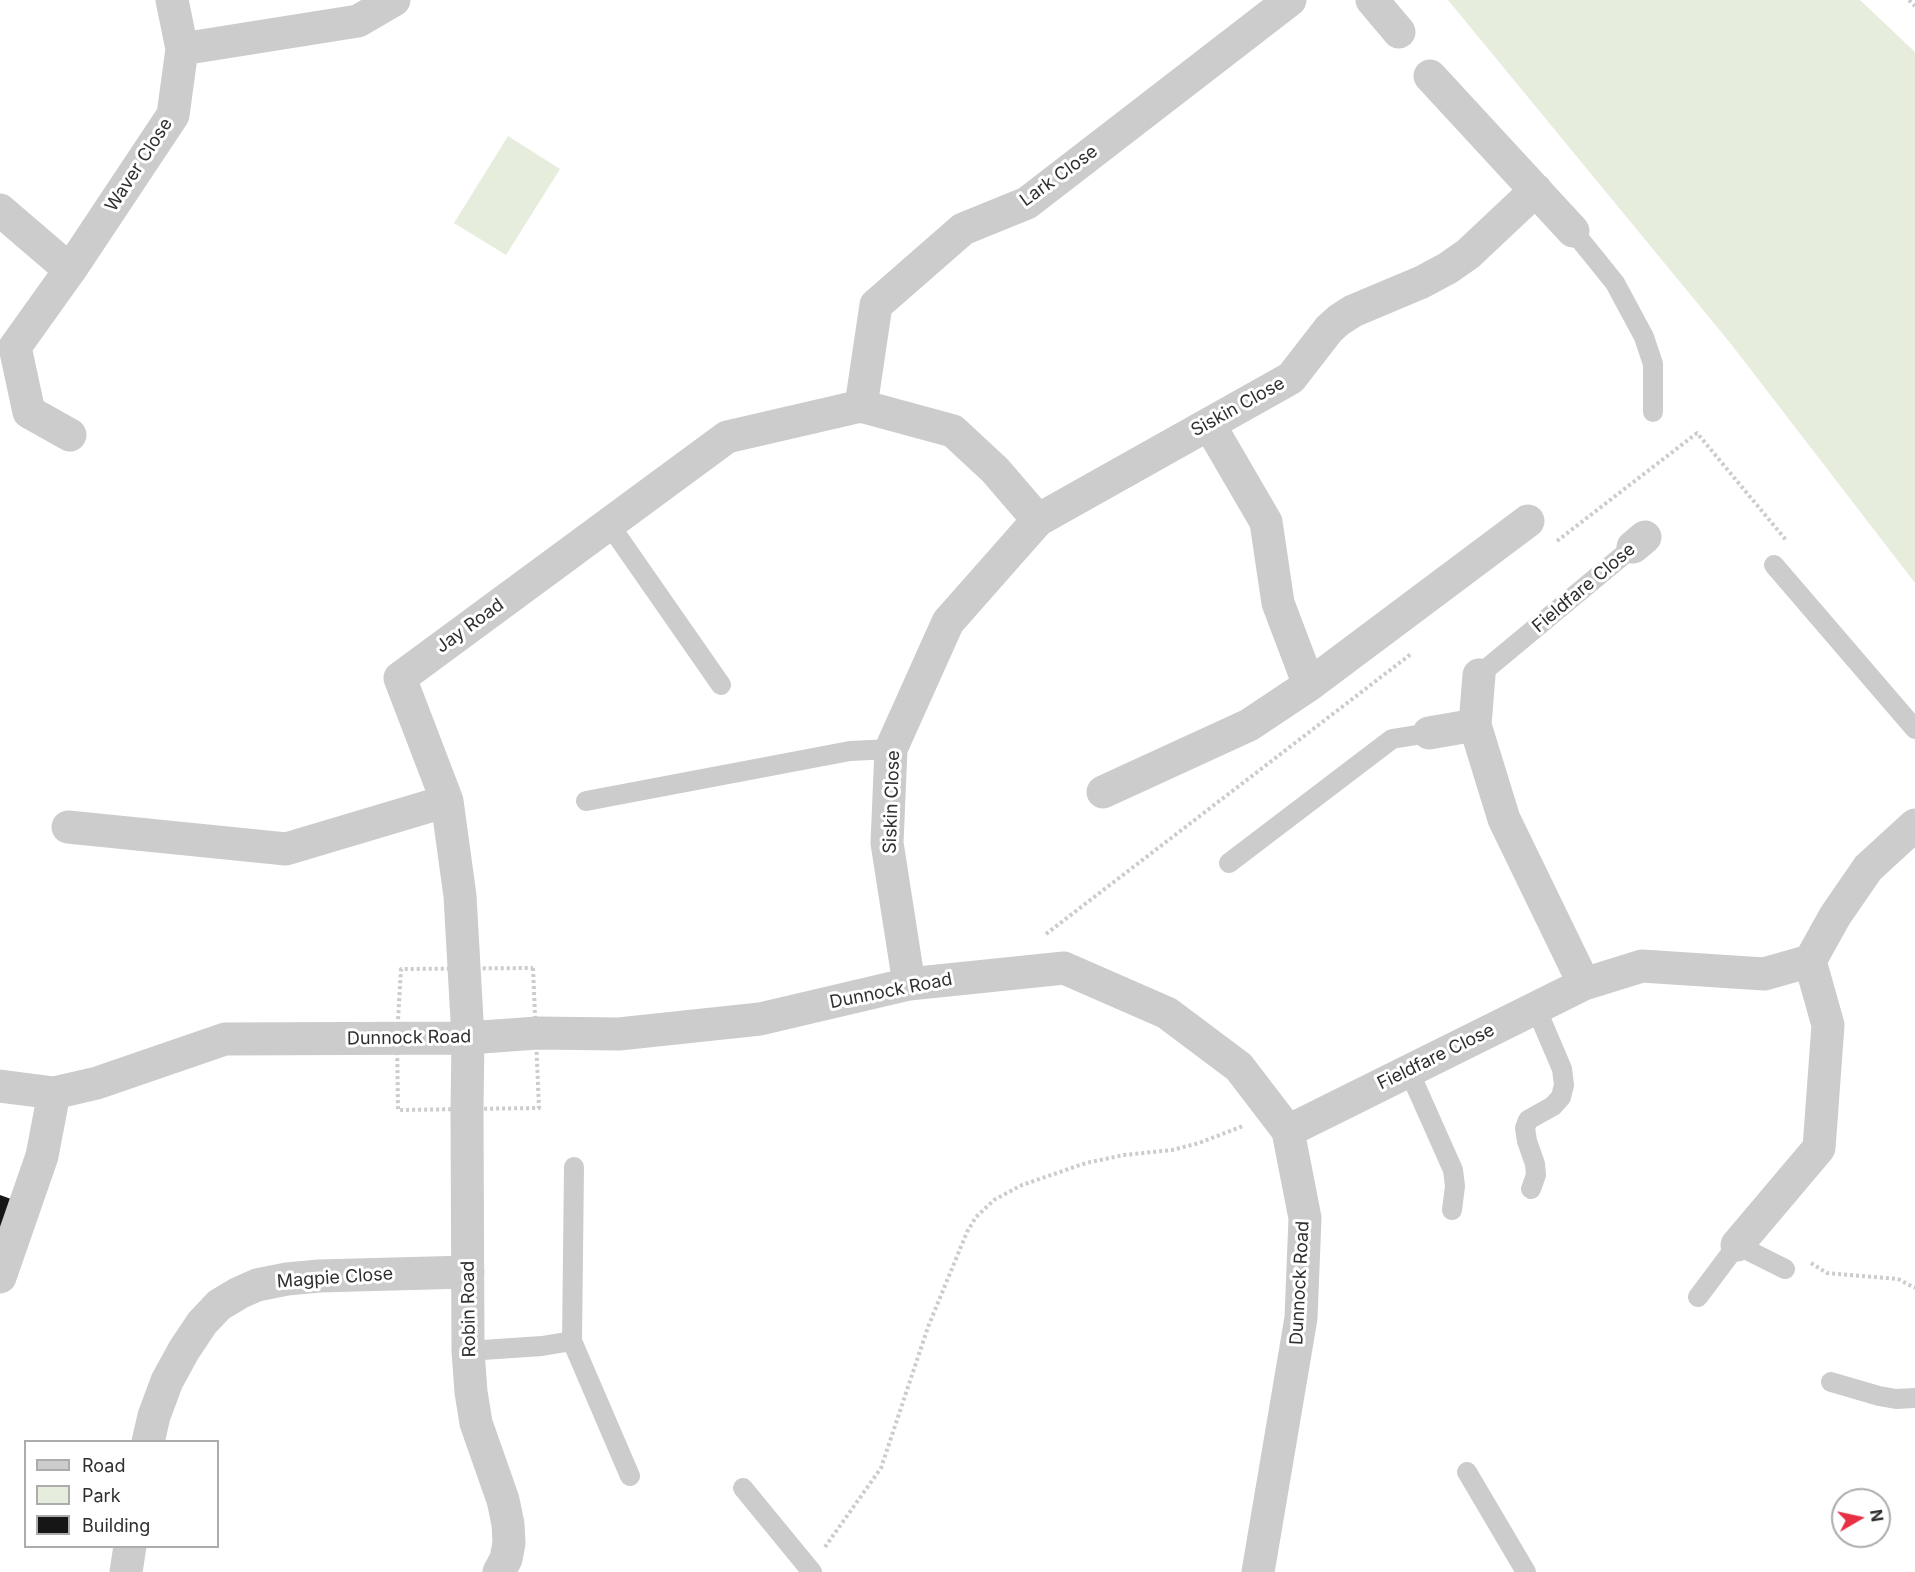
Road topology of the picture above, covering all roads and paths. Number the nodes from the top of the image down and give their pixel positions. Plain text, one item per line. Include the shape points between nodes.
1 (172, 0) edge
2 (393, 0) edge
3 (1290, 0) edge
4 (1372, 0) edge
5 (1909, 0) edge
6 (1915, 6) edge
7 (1399, 32) dead end
8 (182, 49) junction
9 (1430, 76) dead end
10 (1536, 190) junction
11 (0, 210) edge
12 (1573, 231) joint
13 (70, 270) junction
14 (861, 406) junction
15 (1653, 412) dead end
16 (1209, 424) junction
17 (70, 435) dead end
18 (1038, 520) junction
19 (1528, 521) dead end
20 (609, 524) junction
21 (1639, 542) dead end
22 (1774, 565) dead end
23 (1479, 675) joint
24 (721, 685) dead end
25 (1309, 685) junction
26 (1475, 725) junction
27 (1915, 729) edge
28 (1429, 733) joint
29 (891, 749) junction
30 (1103, 792) dead end
31 (447, 801) junction
32 (585, 801) dead end
33 (1915, 825) edge
34 (68, 827) dead end
35 (1229, 863) dead end
36 (1810, 962) junction
37 (909, 984) junction
38 (1584, 984) junction
39 (1536, 1008) junction
40 (468, 1038) junction
41 (1409, 1071) junction
42 (0, 1086) edge
43 (54, 1093) junction
44 (1281, 1122) junction
45 (574, 1167) dead end
46 (1531, 1189) dead end
47 (1452, 1210) dead end
48 (1737, 1245) junction
49 (1785, 1269) joint
50 (468, 1272) junction
51 (0, 1277) edge
52 (1915, 1288) edge
53 (1698, 1297) dead end
54 (572, 1341) junction
55 (468, 1351) junction
56 (1831, 1382) dead end
57 (1915, 1398) edge
58 (148, 1440) edge
59 (1467, 1472) dead end
60 (630, 1476) dead end
61 (743, 1488) dead end
62 (130, 1548) edge
63 (811, 1571) edge
64 (126, 1572) edge
65 (499, 1572) edge
66 (1258, 1572) edge
67 (1526, 1572) edge

1 - 8 street, Waver Close
2 - 8 street via 358,21
3 - 14 street, Lark Close via 1027,202 963,229 876,305
4 - 7 street
5 - 6 path
8 - 13 street, Waver Close via 173,115
9 - 10 street
10 - 12 street
10 - 16 street, Siskin Close via 1468,254 1422,282 1346,316 1329,329 1291,378
11 - 13 street
12 - 15 lane via 1615,283 1644,337 1653,364
13 - 17 street, Waver Close via 15,347 29,412
14 - 18 street via 953,431 995,470
14 - 20 street, Jay Road via 727,437
16 - 18 street, Siskin Close
16 - 25 street via 1266,522 1278,603
18 - 29 street, Siskin Close via 948,622
19 - 25 street
20 - 24 lane
20 - 31 street, Jay Road via 400,678
21 - 23 lane, Fieldfare Close
22 - 27 lane
23 - 26 street, Fieldfare Close
25 - 30 street via 1249,725
26 - 28 street
26 - 38 street, Fieldfare Close via 1504,819
28 - 35 lane via 1392,739
29 - 32 lane via 850,751
29 - 37 street, Siskin Close via 887,843
31 - 34 street via 286,849
31 - 40 street, Jay Road via 460,896
33 - 36 street via 1868,868
36 - 38 street, Fieldfare Close via 1764,974 1642,966
36 - 48 street via 1828,1025 1819,1148
37 - 40 street, Dunnock Road via 760,1019 619,1034 537,1033
37 - 44 street, Dunnock Road via 1064,968 1167,1013 1239,1067
38 - 39 street, Fieldfare Close
39 - 41 street, Fieldfare Close
39 - 46 lane via 1562,1069 1564,1084 1561,1097 1528,1120 1525,1128 1535,1164
40 - 43 street, Dunnock Road via 225,1039 97,1083
40 - 50 street, Robin Road
41 - 44 street, Fieldfare Close
41 - 47 lane via 1452,1170
42 - 43 street, Dunnock Road
43 - 51 street via 42,1156
44 - 63 path via 1172,1150 1086,1163 1022,1185 994,1200 976,1217 928,1327 881,1468
44 - 66 street, Dunnock Road via 1305,1218 1301,1318
45 - 54 lane
48 - 49 lane
48 - 53 lane
49 - 52 path via 1807,1261 1827,1273 1898,1279
50 - 55 street, Robin Road
50 - 58 street, Magpie Close via 287,1279 239,1293 219,1305 184,1350 167,1381
54 - 55 lane
54 - 60 lane
55 - 65 street, Robin Road via 476,1423 508,1524 509,1543
56 - 57 lane via 1879,1396
59 - 67 lane
61 - 63 lane
62 - 64 street

